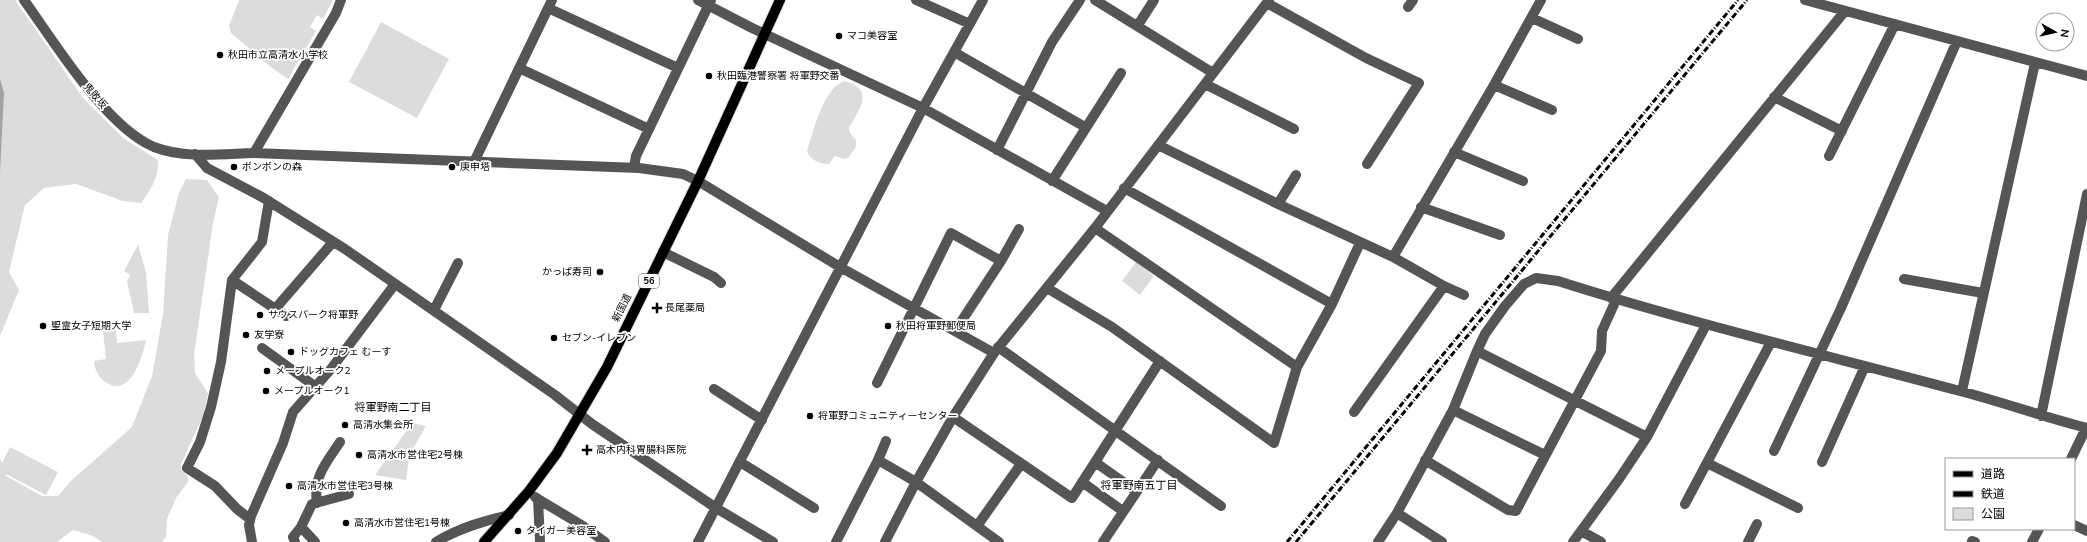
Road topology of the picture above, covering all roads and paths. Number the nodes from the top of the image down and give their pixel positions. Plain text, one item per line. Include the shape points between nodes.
1 (24, 0) edge
2 (341, 0) edge
3 (698, 0) edge
4 (780, 0) edge
5 (916, 0) edge
6 (983, 0) edge
7 (1080, 0) edge
8 (1095, 0) edge
9 (1154, 0) edge
10 (1541, 0) edge
11 (1805, 0) edge
12 (1268, 1) edge
13 (710, 2) edge
14 (550, 4) edge
15 (1845, 11) junction
16 (1532, 18) junction
17 (970, 24) junction
18 (1895, 24) junction
19 (1138, 25) junction
20 (764, 33) junction
21 (1578, 39) dead end
22 (1957, 41) junction
23 (954, 52) junction
24 (2035, 63) junction
25 (519, 68) junction
26 (678, 68) junction
27 (1121, 73) dead end
28 (1213, 73) junction
29 (2087, 76) edge
30 (1205, 84) junction
31 (1494, 85) junction
32 (1027, 95) junction
33 (1774, 98) junction
34 (923, 108) junction
35 (1552, 110) dead end
36 (1085, 128) junction
37 (649, 129) junction
38 (1294, 129) dead end
39 (1842, 131) junction
40 (1158, 145) junction
41 (997, 150) junction
42 (1454, 152) junction
43 (254, 153) junction
44 (195, 154) junction
45 (1829, 156) dead end
46 (474, 162) junction
47 (1368, 164) dead end
48 (634, 167) junction
49 (1296, 175) dead end
50 (698, 181) junction
51 (1052, 181) junction
52 (1523, 181) dead end
53 (1124, 188) junction
54 (2087, 194) edge
55 (269, 201) junction
56 (1278, 204) junction
57 (1421, 207) junction
58 (1107, 211) junction
59 (1095, 228) junction
60 (1019, 229) dead end
61 (1500, 235) dead end
62 (333, 242) junction
63 (1360, 243) junction
64 (663, 252) junction
65 (1392, 257) junction
66 (1001, 261) junction
67 (458, 263) dead end
68 (840, 267) junction
69 (1904, 279) dead end
70 (232, 280) junction
71 (721, 283) dead end
72 (395, 284) junction
73 (1444, 286) junction
74 (1047, 288) junction
75 (1983, 293) junction
76 (1464, 295) dead end
77 (1613, 299) junction
78 (1332, 304) junction
79 (275, 309) junction
80 (915, 309) junction
81 (434, 310) junction
82 (286, 316) dead end
83 (1706, 325) junction
84 (955, 331) junction
85 (1772, 342) junction
86 (262, 348) dead end
87 (996, 350) junction
88 (1477, 351) junction
89 (1819, 355) junction
90 (1160, 362) junction
91 (1866, 366) junction
92 (1297, 367) junction
93 (876, 383) dead end
94 (316, 387) junction
95 (714, 389) dead end
96 (1962, 391) junction
97 (1575, 400) junction
98 (1453, 410) junction
99 (1354, 412) dead end
100 (580, 414) junction
101 (2041, 416) junction
102 (953, 417) junction
103 (762, 420) junction
104 (2086, 428) edge
105 (1115, 430) junction
106 (1647, 437) junction
107 (886, 441) dead end
108 (340, 442) dead end
109 (1774, 451) dead end
110 (1545, 455) junction
111 (2072, 458) edge
112 (878, 460) junction
113 (1158, 460) junction
114 (1425, 460) junction
115 (740, 462) junction
116 (1094, 462) junction
117 (1822, 462) dead end
118 (1707, 463) junction
119 (1021, 464) junction
120 (916, 482) junction
121 (1082, 482) junction
122 (529, 491) junction
123 (1136, 491) junction
124 (349, 494) dead end
125 (538, 499) junction
126 (317, 503) junction
127 (1685, 504) dead end
128 (1221, 506) dead end
129 (716, 508) junction
130 (814, 508) dead end
131 (1798, 508) dead end
132 (1123, 511) junction
133 (1398, 513) junction
134 (509, 515) junction
135 (250, 519) junction
136 (1757, 524) dead end
137 (2075, 525) edge
138 (977, 526) junction
139 (301, 527) junction
140 (754, 530) junction
141 (2038, 530) edge
142 (1581, 531) junction
143 (2087, 531) edge
144 (252, 542) edge
145 (295, 542) edge
146 (315, 542) edge
147 (436, 542) edge
148 (484, 542) edge
149 (540, 542) edge
150 (605, 542) edge
151 (698, 542) edge
152 (754, 542) edge
153 (773, 542) edge
154 (836, 542) edge
155 (885, 542) edge
156 (999, 542) edge
157 (1103, 542) edge
158 (1378, 542) edge
159 (1442, 542) edge
160 (1573, 542) edge
161 (1601, 542) edge
162 (1748, 542) edge
163 (2032, 542) edge

1 - 44 street, 鬼敗坂 via 85,85 116,120 154,147
2 - 43 street
3 - 13 street
4 - 20 main road, 新国道 / 56
5 - 17 street
6 - 17 street
7 - 32 street via 1052,42
8 - 19 street
9 - 19 street
10 - 16 street
11 - 15 street
12 - 28 street
12 - 47 street via 1335,42 1419,83
13 - 20 street
13 - 26 street
14 - 25 street
14 - 26 street
15 - 18 street
15 - 33 street
16 - 21 street
16 - 31 street
17 - 23 street
18 - 22 street
18 - 39 street
19 - 28 street
20 - 34 street
20 - 50 main road, 新国道 / 56
22 - 24 street
22 - 89 street
23 - 32 street
23 - 34 street
24 - 29 street
24 - 75 street
25 - 37 street
25 - 46 street
26 - 37 street
27 - 36 street
28 - 30 street
30 - 38 street
30 - 40 street
31 - 35 street
31 - 42 street
32 - 36 street
32 - 41 street
33 - 39 street
33 - 77 street
34 - 41 street
34 - 68 street
36 - 51 street
37 - 48 street via 636,156
39 - 45 street
40 - 53 street
40 - 56 street
41 - 51 street
42 - 52 street
42 - 57 street
43 - 44 street, 鬼敗坂
43 - 46 street, 鬼敗坂
44 - 55 street via 207,168
46 - 48 street, 鬼敗坂
48 - 50 street, 鬼敗坂 via 684,174
49 - 56 street
50 - 64 main road, 新国道 / 56
50 - 68 street, 鬼敗坂
51 - 58 street
53 - 58 street
53 - 78 street
54 - 101 street
55 - 62 street
55 - 70 street via 262,242
56 - 63 street
57 - 61 street
57 - 65 street
58 - 59 street
59 - 74 street
59 - 92 street
60 - 66 street
62 - 72 street
62 - 79 street
63 - 65 street
63 - 78 street
64 - 71 street
64 - 100 main road, 新国道 / 56 via 607,367
65 - 73 street
66 - 80 street via 951,233
66 - 84 street
67 - 81 street
68 - 80 street, 鬼敗坂
68 - 103 street
69 - 75 street
70 - 79 street
70 - 135 street via 221,362 211,407 200,442 187,468 215,486
72 - 81 street
72 - 94 street
73 - 76 street
73 - 99 street
74 - 87 street
74 - 90 street via 1112,327
75 - 96 street
77 - 83 street
77 - 88 street via 1558,281 1536,278 1524,284 1505,306
77 - 97 street via 1602,331 1601,351
78 - 92 street
79 - 82 street
80 - 84 street, 鬼敗坂
80 - 93 street
81 - 100 street
83 - 85 street
83 - 106 street
84 - 87 street, 鬼敗坂
85 - 89 street
85 - 118 street
86 - 94 street
87 - 102 street
87 - 105 street, 鬼敗坂
88 - 97 street
88 - 98 street
89 - 91 street
89 - 109 street
90 - 92 street via 1274,443
90 - 105 street
91 - 96 street
91 - 117 street
94 - 135 street via 293,412 283,443
95 - 103 street
96 - 101 street
97 - 106 street
97 - 110 street
98 - 110 street
98 - 114 street
100 - 122 main road, 新国道 / 56 via 557,453
100 - 129 street
101 - 104 street
102 - 119 street
102 - 120 street
103 - 115 street
104 - 111 street
105 - 113 street, 鬼敗坂
105 - 116 street
106 - 142 street
107 - 112 street
108 - 126 street via 319,474 315,489
110 - 114 street via 1516,511 1508,510
112 - 120 street
112 - 154 street
113 - 123 street
113 - 128 street, 鬼敗坂
114 - 133 street
115 - 129 street
115 - 130 street
116 - 121 street
116 - 123 street
118 - 127 street
118 - 131 street
119 - 121 street via 1072,498
119 - 138 street
120 - 138 street
120 - 155 street
121 - 132 street
122 - 125 street
122 - 134 main road, 新国道 / 56
123 - 132 street
124 - 126 street
125 - 149 street
125 - 150 street
126 - 139 street via 312,504
129 - 140 street
129 - 151 street
132 - 157 street
133 - 158 street
133 - 159 street
134 - 147 street via 474,523
134 - 148 main road, 新国道 / 56
135 - 144 street
136 - 162 street
137 - 143 street
138 - 156 street
139 - 145 street via 293,538
139 - 146 street
140 - 152 street
140 - 153 street
141 - 163 street
142 - 160 street
142 - 161 street

